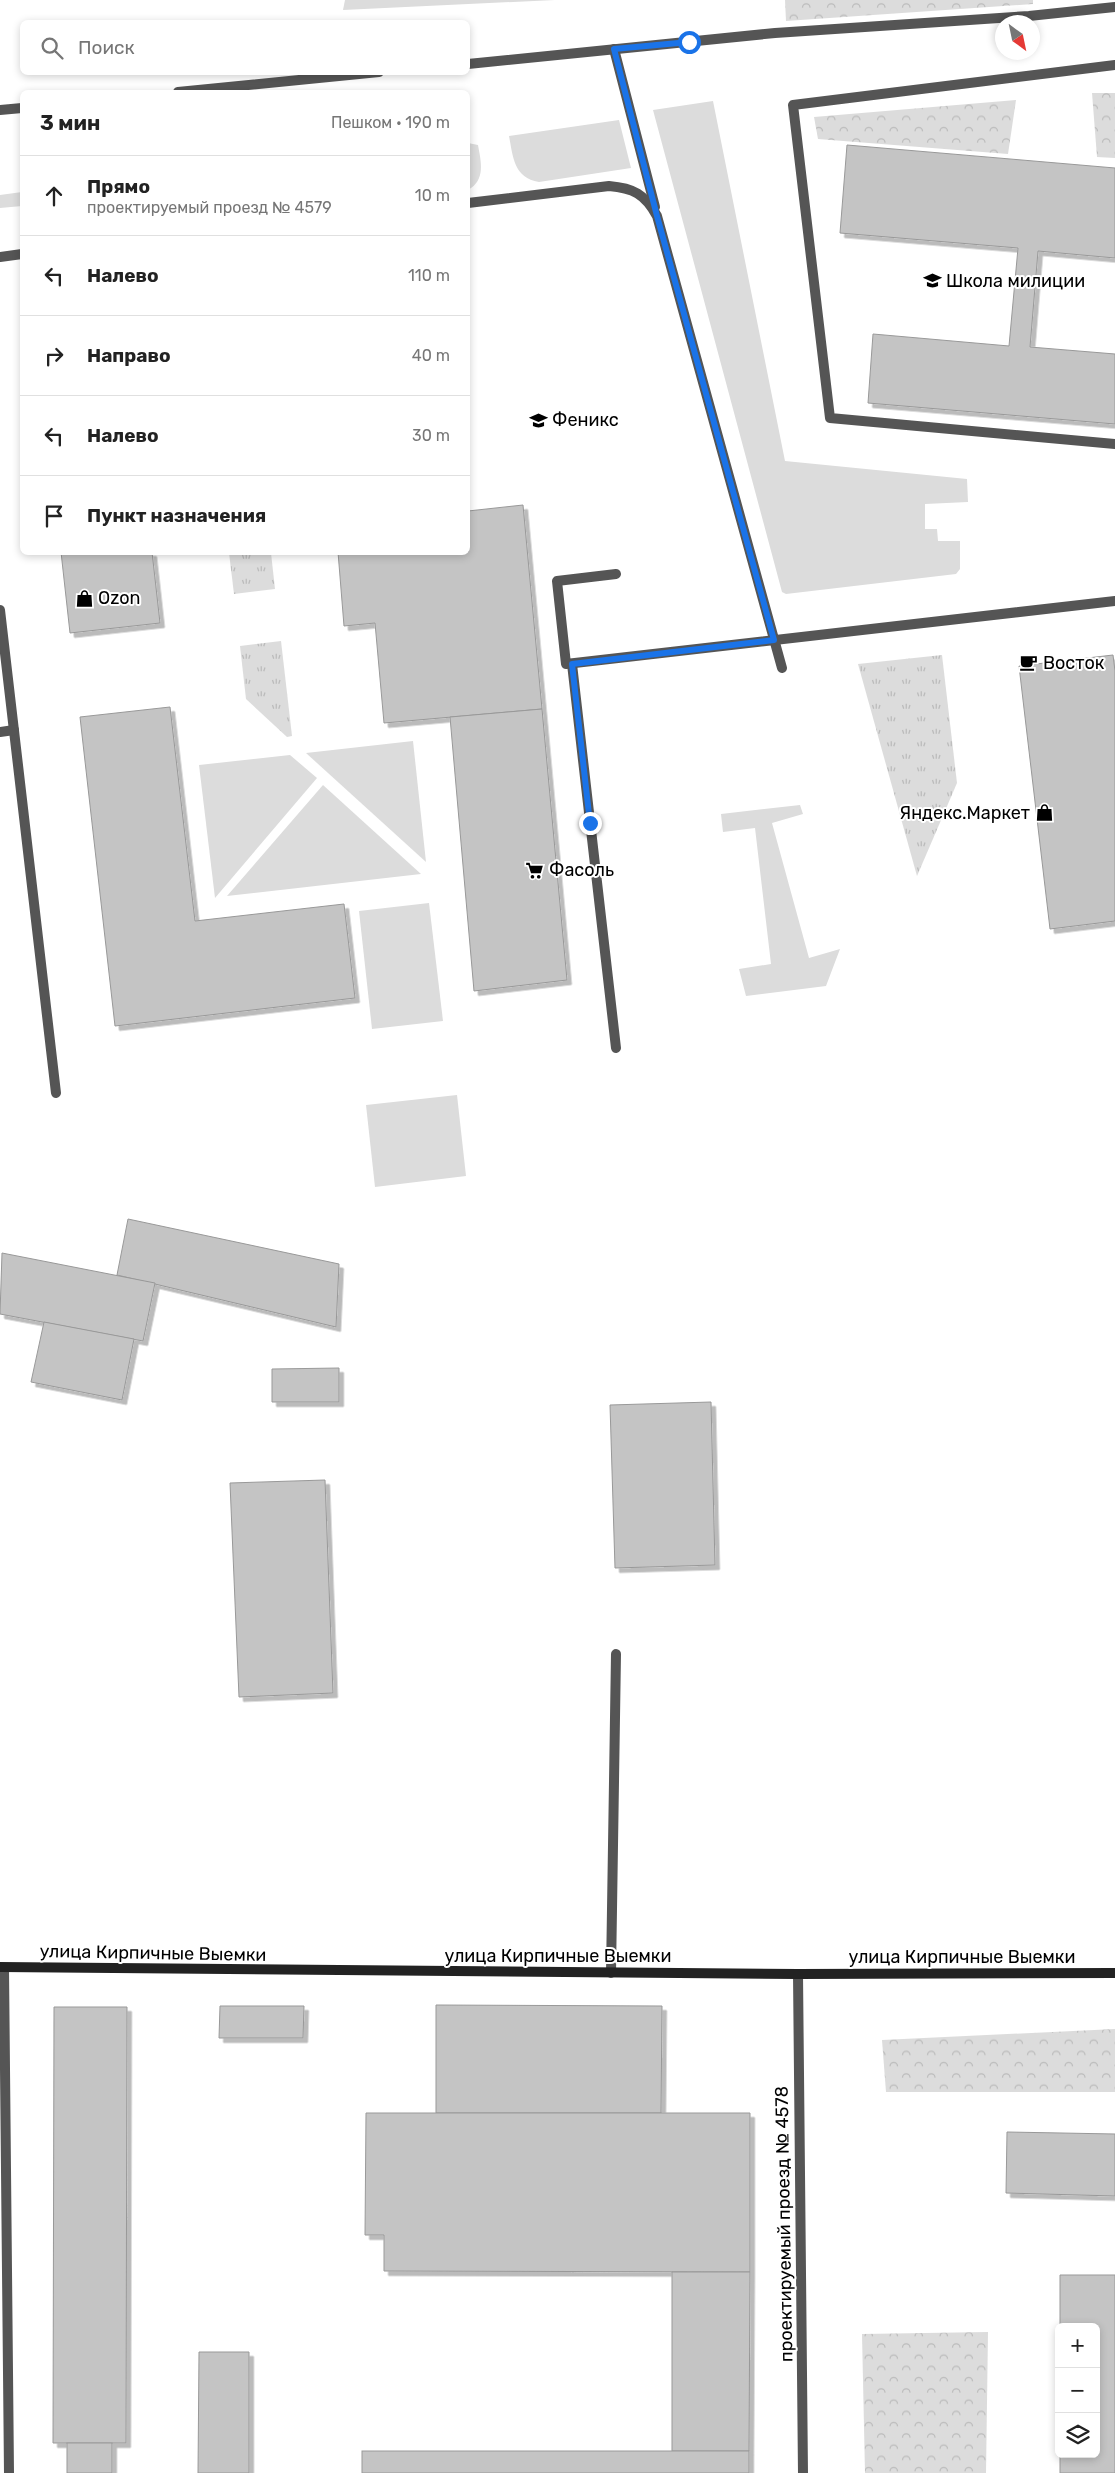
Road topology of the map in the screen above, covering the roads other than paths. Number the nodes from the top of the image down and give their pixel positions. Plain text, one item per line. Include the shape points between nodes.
1 (1115, 7) edge
2 (614, 49) junction
3 (470, 64) edge
4 (1115, 66) edge
5 (349, 75) edge
6 (198, 90) edge
7 (20, 108) edge
8 (0, 110) edge
9 (470, 203) edge
10 (657, 216) junction
11 (20, 254) edge
12 (0, 257) edge
13 (1115, 444) edge
14 (616, 574) dead end
15 (1115, 600) edge
16 (0, 610) edge
17 (774, 640) junction
18 (572, 664) junction
19 (782, 668) dead end
20 (14, 730) junction
21 (0, 732) edge
22 (616, 1048) dead end
23 (56, 1093) dead end
24 (616, 1654) dead end
25 (2, 1968) edge
26 (611, 1973) junction
27 (1115, 1973) edge
28 (798, 1974) junction
29 (9, 2473) edge
30 (803, 2473) edge

1 - 2 street
2 - 3 street
2 - 10 street
4 - 13 street via 793,105 830,418
5 - 6 street
7 - 8 street
9 - 10 street via 609,186 627,187 640,193
10 - 17 street
11 - 12 street
14 - 18 street via 557,582 566,664
15 - 17 street
16 - 20 street
17 - 18 street
17 - 19 street
18 - 22 street
20 - 21 street
20 - 23 street
24 - 26 street
25 - 26 street, улица Кирпичные Выемки
25 - 29 street
26 - 28 street, улица Кирпичные Выемки
27 - 28 street, улица Кирпичные Выемки
28 - 30 street, проектируемый проезд № 4578

